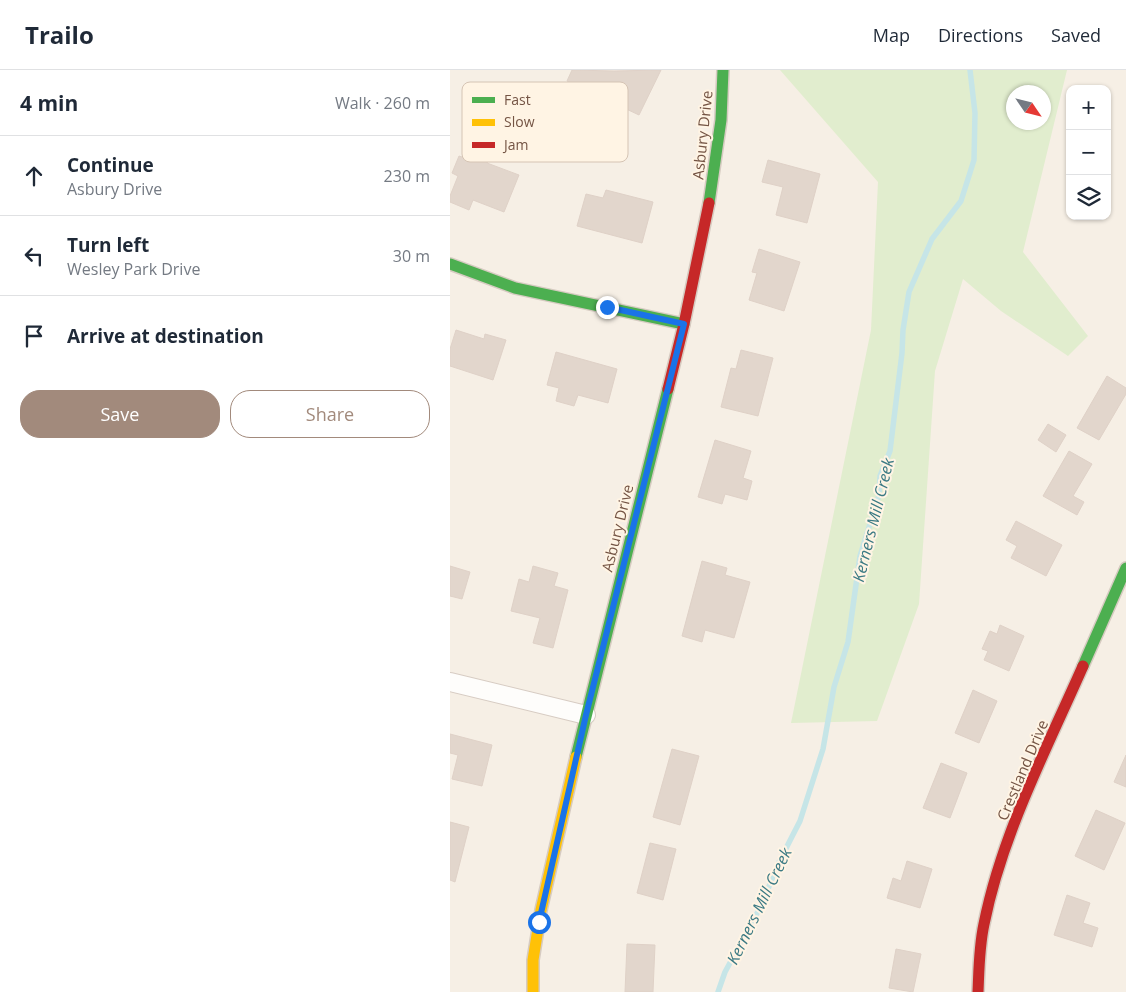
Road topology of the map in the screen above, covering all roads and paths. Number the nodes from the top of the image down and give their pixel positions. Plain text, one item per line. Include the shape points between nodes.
1 (723, 70) edge
2 (450, 264) edge
3 (684, 324) junction
4 (1126, 568) edge
5 (450, 682) edge
6 (586, 715) junction
7 (533, 992) edge
8 (978, 992) edge

1 - 3 street, Asbury Drive via 721,120 712,187
2 - 3 street via 515,288
3 - 6 street, Asbury Drive
4 - 8 street, Crestland Drive via 1022,805 991,891 981,938
5 - 6 street
6 - 7 street, Asbury Drive via 541,910 533,960

